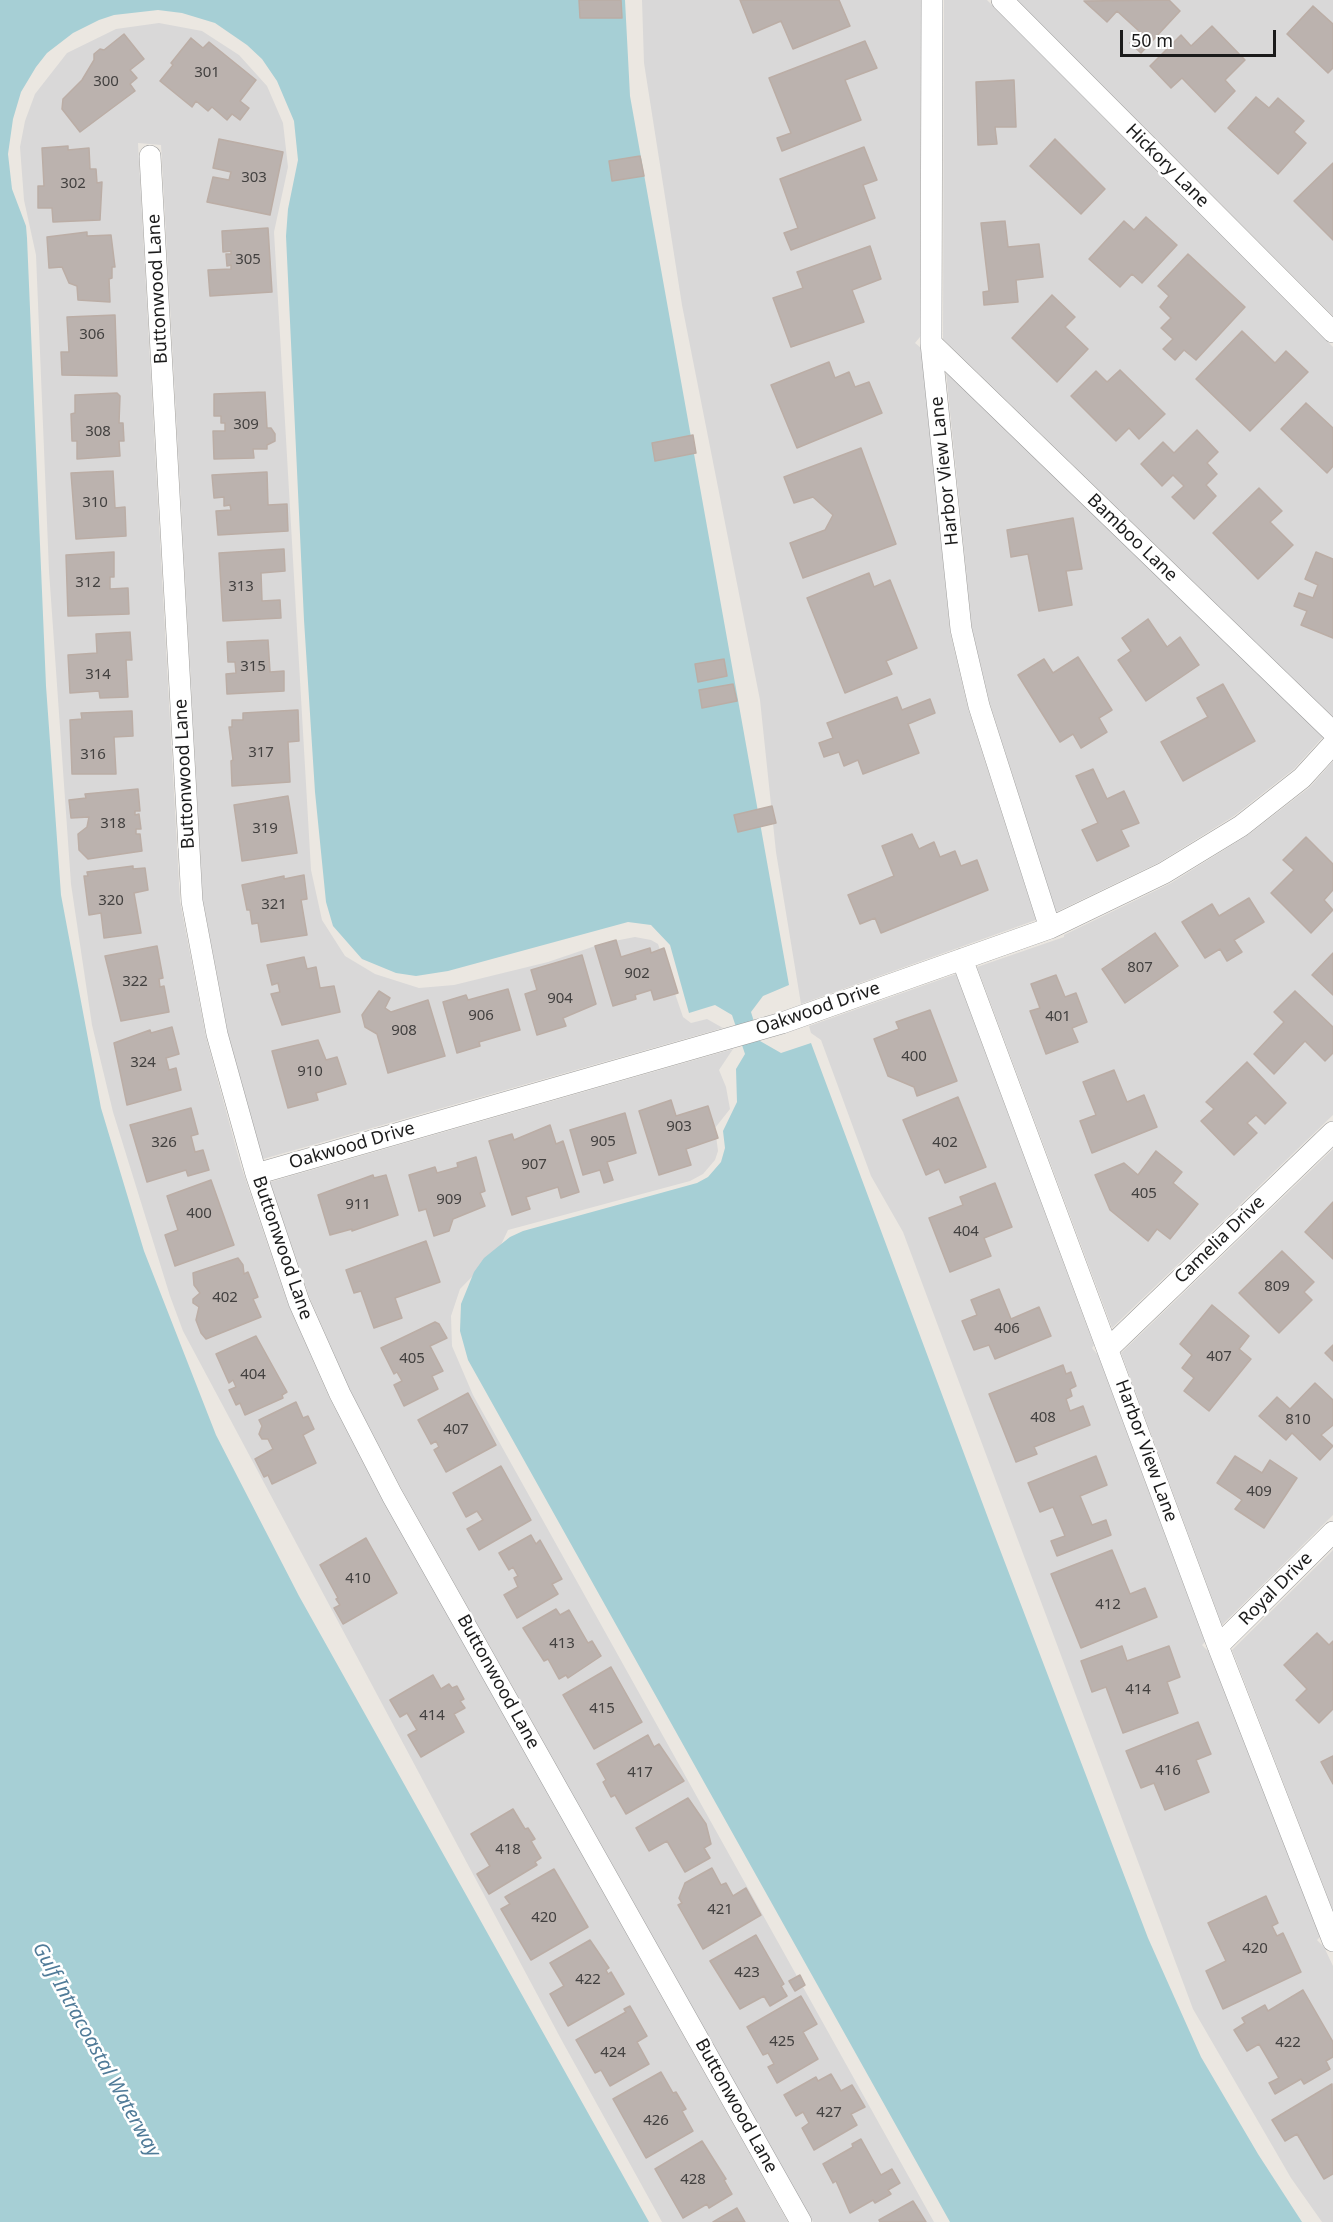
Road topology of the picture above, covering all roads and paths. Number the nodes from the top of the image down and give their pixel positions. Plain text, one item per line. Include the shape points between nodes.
1 (932, 0) edge
2 (1002, 0) edge
3 (150, 156) dead end
4 (1333, 332) edge
5 (932, 343) junction
6 (1333, 732) edge
7 (1333, 744) edge
8 (1050, 928) junction
9 (962, 959) junction
10 (1333, 1132) edge
11 (256, 1173) junction
12 (1108, 1349) junction
13 (1333, 1532) edge
14 (1218, 1646) junction
15 (1333, 1941) edge
16 (801, 2222) edge

1 - 5 street, Harbor View Lane
2 - 4 street, Hickory Lane
3 - 11 street, Buttonwood Lane via 192,901 217,1034
5 - 6 street, Bamboo Lane
5 - 8 street, Harbor View Lane via 961,629 979,706
7 - 8 street, Oakwood Drive via 1302,777 1241,826 1164,873
8 - 9 street, Oakwood Drive
9 - 11 street, Oakwood Drive via 783,1023
9 - 12 street, Harbor View Lane
10 - 12 street, Camelia Drive
11 - 16 street, Buttonwood Lane via 299,1302 340,1394 392,1495
12 - 14 street, Harbor View Lane
13 - 14 street, Royal Drive
14 - 15 street, Harbor View Lane

